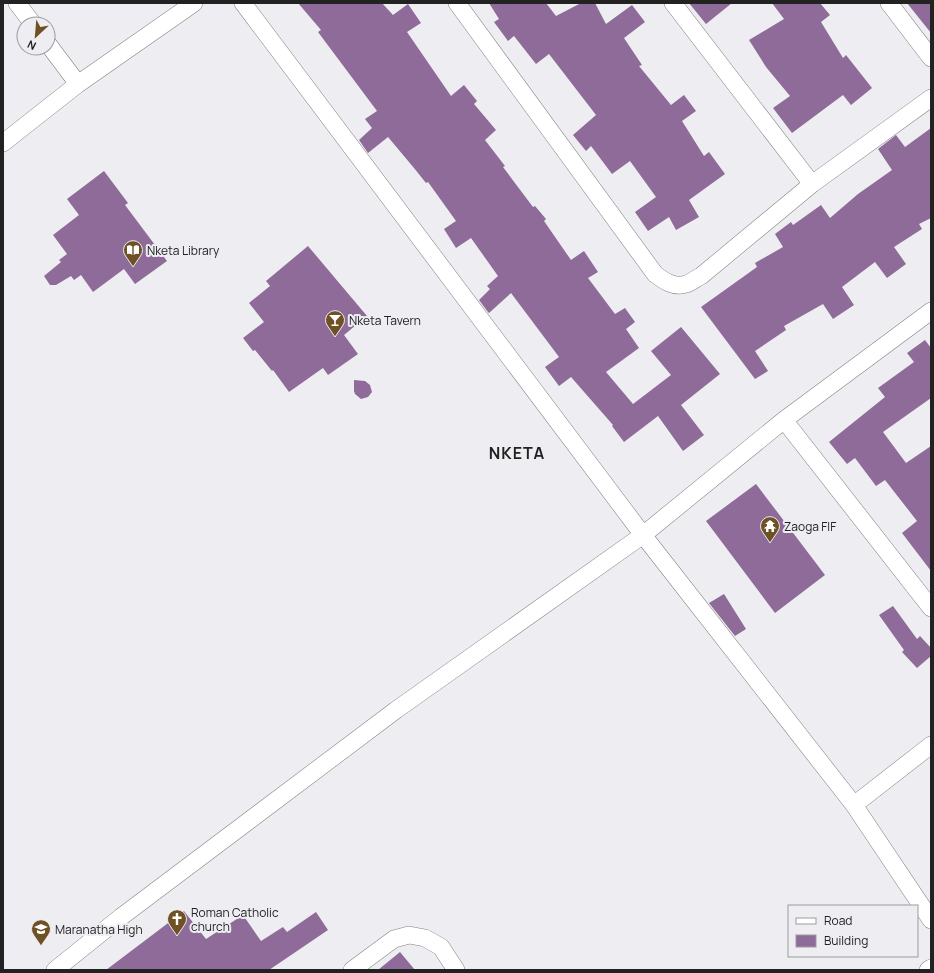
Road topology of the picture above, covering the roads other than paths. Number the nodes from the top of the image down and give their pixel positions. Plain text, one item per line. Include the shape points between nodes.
1 (17, 3) edge
2 (194, 3) edge
3 (243, 3) edge
4 (457, 3) edge
5 (673, 3) edge
6 (889, 3) edge
7 (27, 16) edge
8 (56, 55) edge
9 (931, 58) edge
10 (78, 84) junction
11 (931, 98) edge
12 (3, 143) edge
13 (812, 184) junction
14 (931, 311) edge
15 (784, 420) junction
16 (643, 535) junction
17 (931, 608) edge
18 (931, 746) edge
19 (854, 804) junction
20 (931, 920) edge
21 (931, 968) edge
22 (55, 970) edge
23 (352, 970) edge
24 (456, 970) edge
25 (928, 970) edge

1 - 7 street
2 - 10 street
3 - 16 street
4 - 13 street via 655,274 665,281 674,285 686,284 701,276
5 - 13 street
6 - 9 street
8 - 10 street
10 - 12 street
11 - 13 street
14 - 15 street
15 - 16 street
15 - 17 street
16 - 19 street
16 - 22 street via 396,710
18 - 19 street
19 - 20 street
21 - 25 street
23 - 24 street via 394,939 409,935 425,938 441,947

